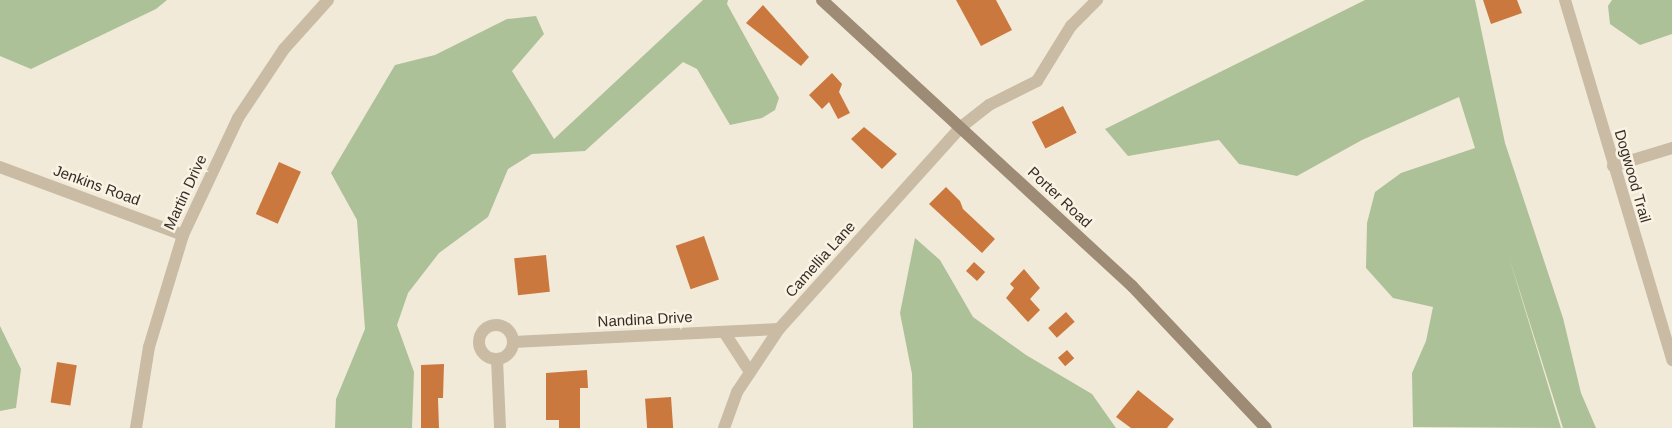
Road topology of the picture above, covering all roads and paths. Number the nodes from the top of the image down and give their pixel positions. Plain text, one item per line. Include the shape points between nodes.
1 (328, 0) edge
2 (822, 0) edge
3 (1097, 0) edge
4 (1565, 0) edge
5 (961, 127) junction
6 (1672, 148) edge
7 (1613, 166) junction
8 (0, 167) edge
9 (183, 234) junction
10 (779, 329) junction
11 (724, 332) junction
12 (512, 342) junction
13 (497, 359) junction
14 (1672, 360) edge
15 (750, 372) junction
16 (136, 428) edge
17 (500, 428) edge
18 (724, 428) edge
19 (1266, 428) edge

1 - 9 street, Martin Drive via 284,49 238,118
2 - 5 main road, Porter Road
3 - 5 street, Camellia Lane via 1071,26 1036,81 988,104
4 - 7 street, Dogwood Trail
5 - 10 street, Camellia Lane
5 - 19 main road, Porter Road via 1132,286
6 - 7 street
7 - 14 street, Dogwood Trail
8 - 9 street, Jenkins Road
9 - 16 street, Martin Drive via 149,347
10 - 11 street, Nandina Drive
10 - 15 street, Camellia Lane
11 - 12 street, Nandina Drive
11 - 15 street
12 - 13 street via 506,355
12 - 13 street via 509,332 499,326 483,331 479,341 482,352
13 - 17 street
15 - 18 street, Camellia Lane via 736,392

